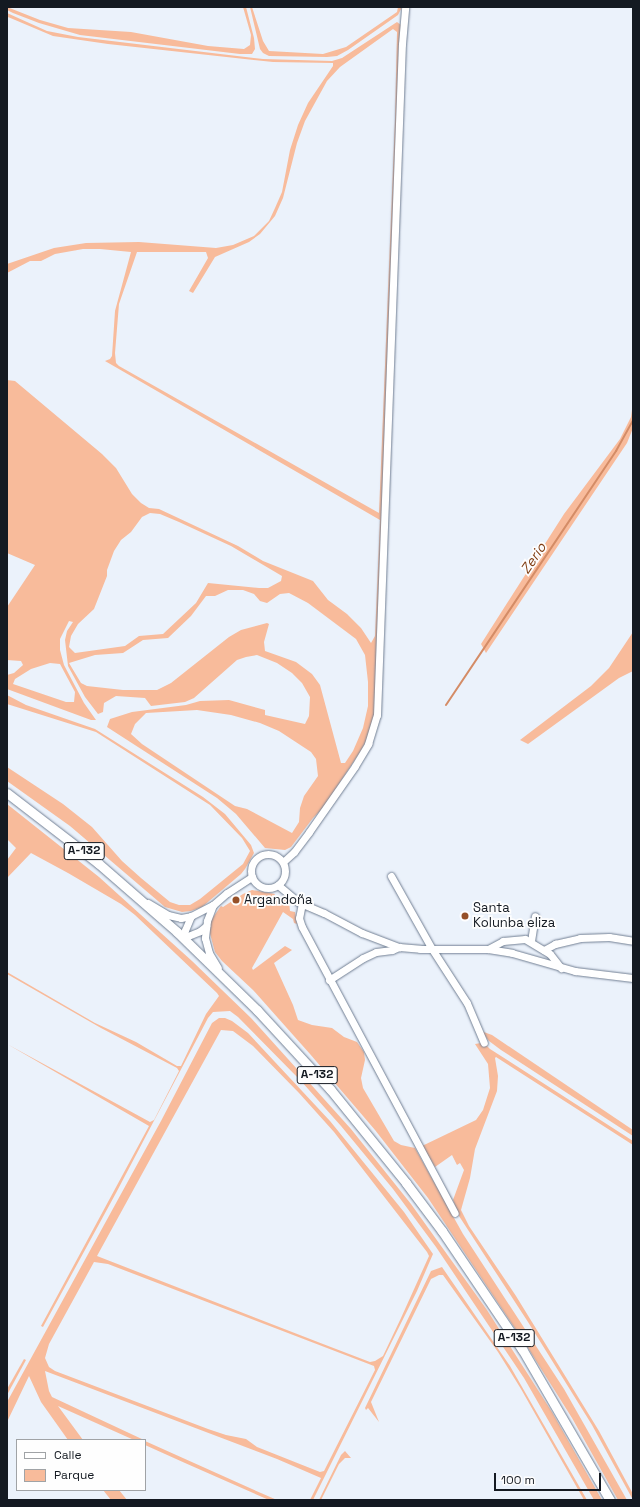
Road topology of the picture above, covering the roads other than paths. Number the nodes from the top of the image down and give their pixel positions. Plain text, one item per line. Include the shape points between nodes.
1 (405, 7) edge
2 (7, 793) edge
3 (283, 862) junction
4 (391, 876) dead end
5 (252, 877) junction
6 (278, 885) junction
7 (135, 895) junction
8 (302, 903) junction
9 (213, 905) junction
10 (191, 916) junction
11 (536, 916) dead end
12 (206, 926) junction
13 (183, 938) junction
14 (633, 941) edge
15 (530, 942) junction
16 (398, 947) junction
17 (432, 949) junction
18 (488, 949) junction
19 (544, 950) junction
20 (561, 968) junction
21 (221, 973) junction
22 (633, 978) edge
23 (329, 980) junction
24 (484, 1043) dead end
25 (455, 1213) dead end
26 (610, 1500) edge

1 - 3 street via 377,715 368,744 358,761 309,832
2 - 7 main road, A-132 via 65,836
3 - 5 street via 274,854 262,855 253,861
3 - 6 street via 285,874
4 - 17 street
5 - 6 street via 257,884 265,888
5 - 9 street
6 - 8 street
7 - 10 street via 168,915 181,918
7 - 13 main road, A-132
8 - 16 street via 362,933
8 - 23 street via 299,918
9 - 10 street
9 - 12 street
10 - 13 street
11 - 15 street
12 - 13 street via 192,936
12 - 21 street via 205,938 209,953
13 - 21 main road, A-132
14 - 19 street via 609,937 580,938 555,944
15 - 18 street via 525,939 503,940
15 - 19 street
16 - 17 street
16 - 23 street via 362,958
17 - 18 street
17 - 24 street via 467,1003
18 - 20 street
19 - 20 street
20 - 22 street
21 - 26 main road, A-132 via 330,1089 433,1219 522,1349
23 - 25 street

